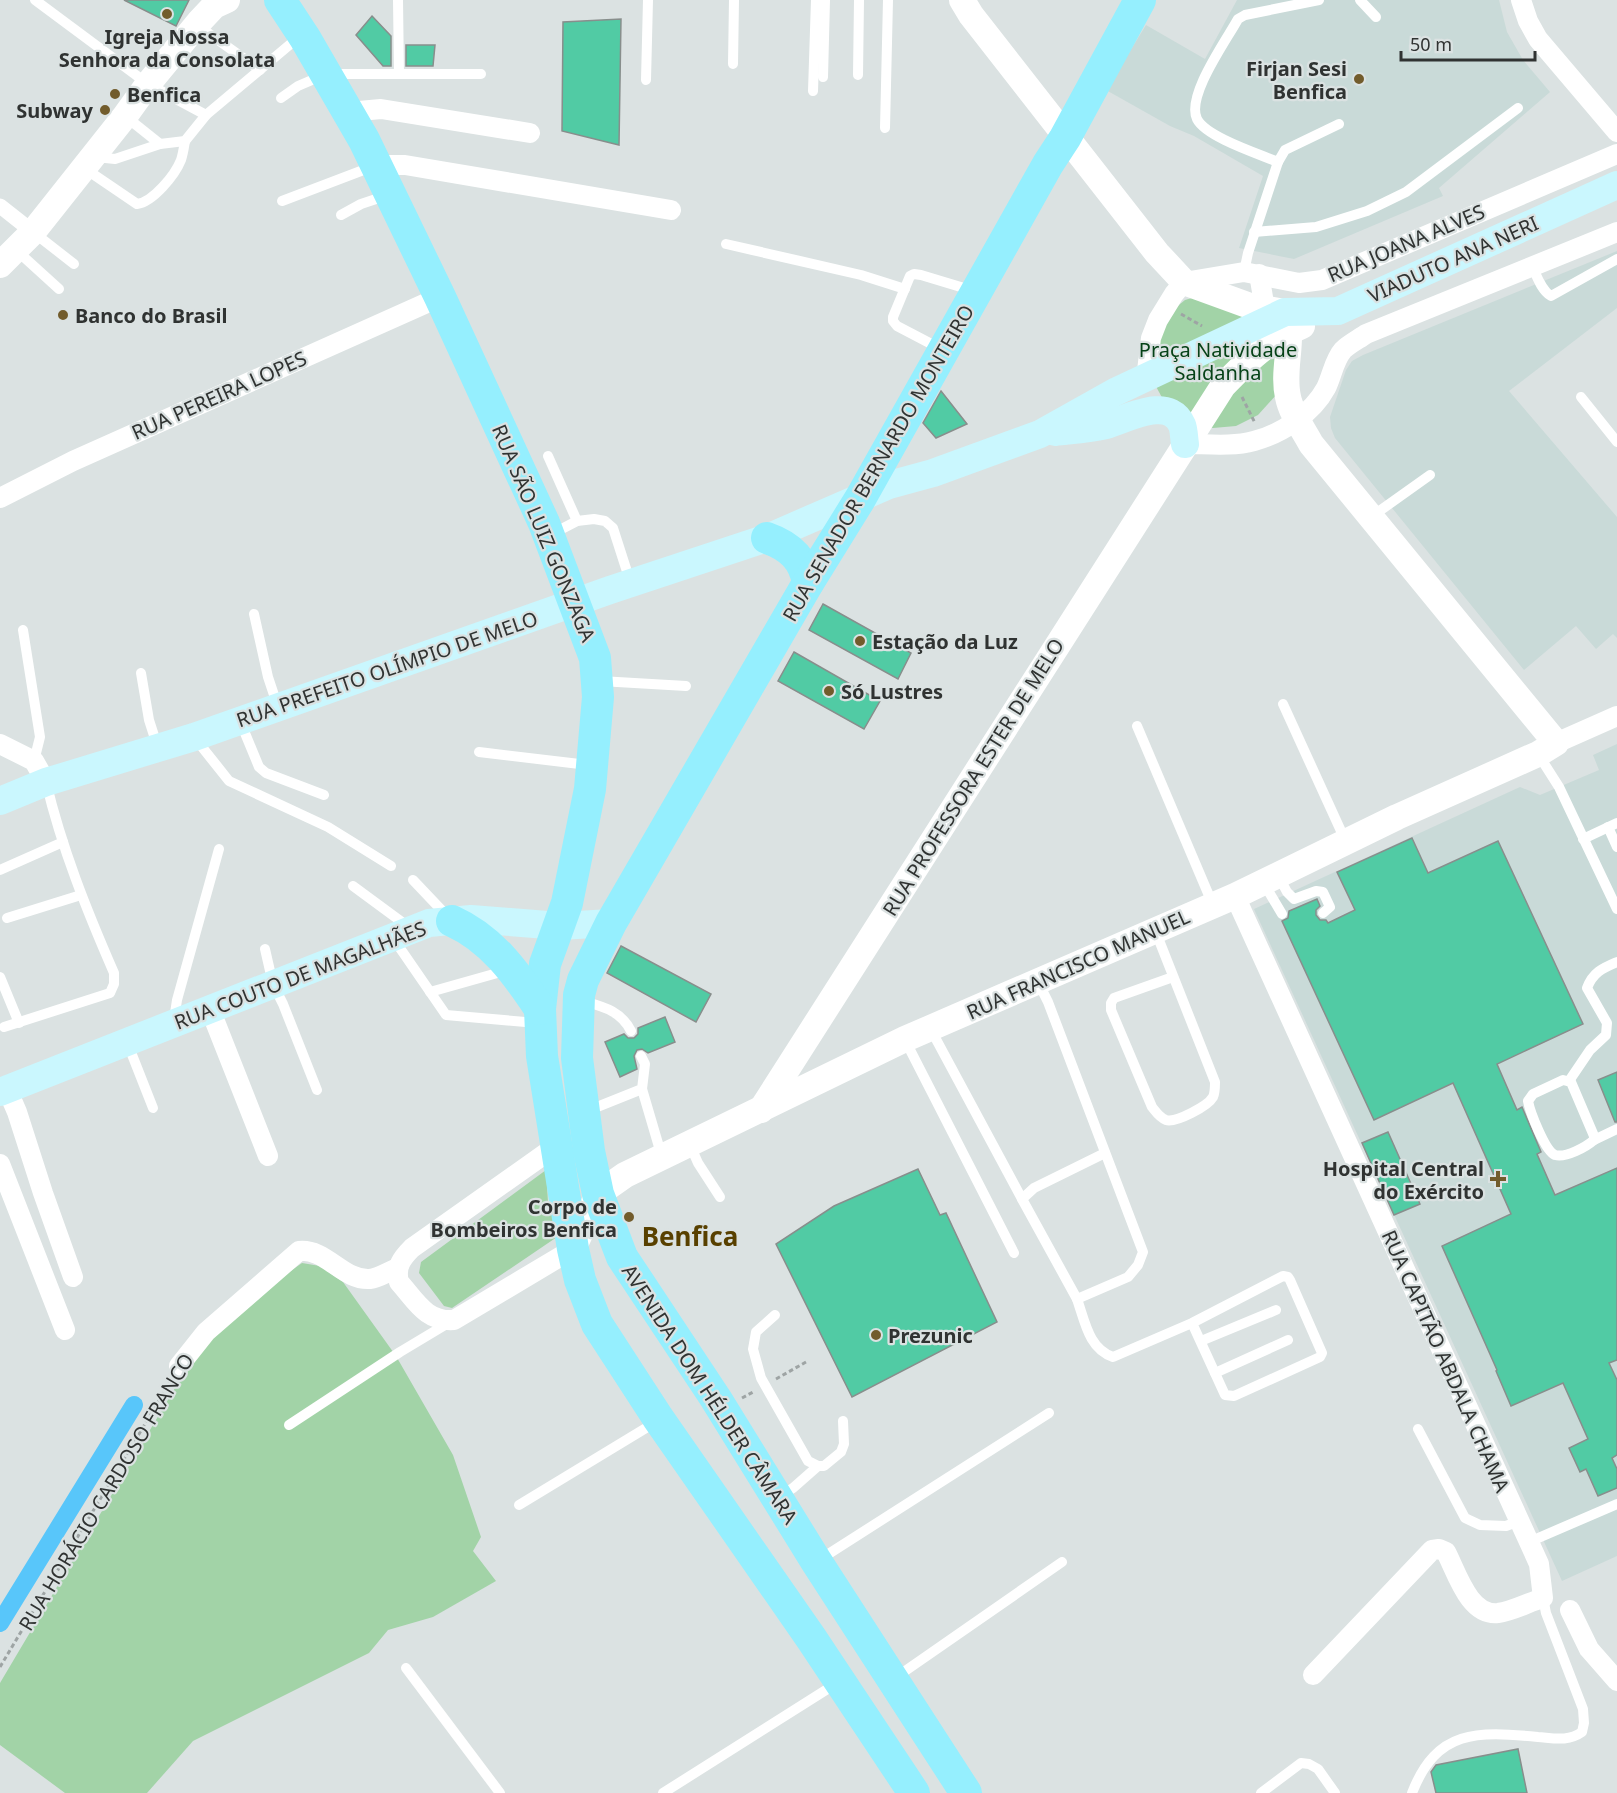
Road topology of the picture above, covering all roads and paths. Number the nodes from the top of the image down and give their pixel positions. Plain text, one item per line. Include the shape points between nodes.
1 (35, 0) edge
2 (280, 0) edge
3 (398, 0) edge
4 (648, 0) edge
5 (734, 0) edge
6 (816, 0) edge
7 (825, 0) edge
8 (859, 0) edge
9 (888, 0) edge
10 (962, 0) edge
11 (1140, 0) edge
12 (1319, 0) edge
13 (1360, 0) edge
14 (1521, 0) edge
15 (219, 2) edge
16 (1376, 16) dead end
17 (197, 25) junction
18 (303, 34) junction
19 (733, 64) dead end
20 (260, 70) junction
21 (326, 74) junction
22 (399, 74) junction
23 (481, 74) dead end
24 (858, 75) dead end
25 (823, 77) dead end
26 (646, 80) dead end
27 (148, 84) junction
28 (813, 91) dead end
29 (281, 98) dead end
30 (1518, 108) dead end
31 (348, 112) junction
32 (206, 115) junction
33 (125, 116) junction
34 (1339, 124) dead end
35 (885, 128) dead end
36 (1617, 132) edge
37 (530, 133) dead end
38 (1065, 138) junction
39 (185, 141) junction
40 (160, 144) junction
41 (1617, 154) edge
42 (88, 162) junction
43 (1278, 162) junction
44 (377, 165) junction
45 (1617, 185) edge
46 (391, 194) junction
47 (282, 201) dead end
48 (0, 206) edge
49 (671, 210) dead end
50 (341, 215) dead end
51 (1254, 232) junction
52 (1617, 232) edge
53 (726, 244) dead end
54 (16, 249) edge
55 (1617, 259) edge
56 (74, 264) dead end
57 (1533, 268) junction
58 (1251, 273) junction
59 (1184, 282) junction
60 (59, 289) dead end
61 (905, 289) junction
62 (977, 292) junction
63 (440, 297) junction
64 (1338, 311) joint
65 (1280, 317) junction
66 (944, 350) junction
67 (1146, 379) junction
68 (1581, 397) dead end
69 (1297, 420) junction
70 (1040, 434) junction
71 (1617, 442) edge
72 (1185, 444) junction
73 (548, 456) dead end
74 (1430, 475) dead end
75 (0, 498) edge
76 (860, 499) junction
77 (1371, 517) junction
78 (577, 521) junction
79 (549, 536) junction
80 (767, 538) junction
81 (631, 584) junction
82 (808, 584) junction
83 (576, 603) junction
84 (254, 614) dead end
85 (23, 630) dead end
86 (141, 673) dead end
87 (597, 681) junction
88 (686, 686) dead end
89 (1282, 704) dead end
90 (278, 707) junction
91 (1617, 716) edge
92 (240, 721) junction
93 (1137, 726) dead end
94 (194, 737) junction
95 (0, 744) edge
96 (158, 748) junction
97 (1547, 748) junction
98 (479, 752) dead end
99 (592, 766) junction
100 (40, 771) junction
101 (324, 795) dead end
102 (0, 801) edge
103 (1613, 825) edge
104 (1584, 839) junction
105 (63, 842) junction
106 (1346, 842) junction
107 (1617, 847) edge
108 (219, 849) dead end
109 (391, 866) dead end
110 (0, 870) edge
111 (1270, 878) junction
112 (413, 880) dead end
113 (353, 886) dead end
114 (81, 895) junction
115 (1224, 900) junction
116 (1617, 909) edge
117 (1323, 913) dead end
118 (1282, 914) dead end
119 (7, 918) dead end
120 (452, 921) junction
121 (611, 923) junction
122 (560, 926) junction
123 (1155, 930) junction
124 (402, 934) junction
125 (264, 949) dead end
126 (1617, 962) edge
127 (512, 969) junction
128 (0, 977) edge
129 (1173, 977) junction
130 (1038, 981) junction
131 (273, 984) junction
132 (430, 992) junction
133 (578, 1000) junction
134 (210, 1009) junction
135 (540, 1016) junction
136 (19, 1023) junction
137 (174, 1024) junction
138 (4, 1028) dead end
139 (930, 1028) junction
140 (631, 1031) dead end
141 (905, 1039) junction
142 (127, 1042) junction
143 (641, 1056) dead end
144 (1569, 1081) junction
145 (642, 1089) junction
146 (4, 1090) edge
147 (317, 1090) dead end
148 (153, 1108) dead end
149 (761, 1111) junction
150 (584, 1112) junction
151 (1617, 1129) edge
152 (1594, 1140) junction
153 (690, 1144) junction
154 (556, 1146) junction
155 (1105, 1153) junction
156 (268, 1155) dead end
157 (662, 1157) junction
158 (0, 1164) edge
159 (598, 1194) junction
160 (720, 1197) dead end
161 (1022, 1199) junction
162 (573, 1249) junction
163 (1014, 1253) dead end
164 (398, 1268) junction
165 (73, 1277) dead end
166 (1077, 1299) junction
167 (1276, 1310) dead end
168 (775, 1315) dead end
169 (454, 1320) junction
170 (1192, 1323) junction
171 (65, 1330) dead end
172 (1288, 1340) dead end
173 (1201, 1341) junction
174 (179, 1366) joint
175 (1215, 1373) junction
176 (1049, 1413) dead end
177 (658, 1418) junction
178 (843, 1421) dead end
179 (289, 1425) dead end
180 (1418, 1429) dead end
181 (818, 1466) junction
182 (777, 1498) junction
183 (1617, 1504) edge
184 (519, 1505) dead end
185 (1519, 1521) junction
186 (1529, 1542) junction
187 (816, 1561) junction
188 (1062, 1562) dead end
189 (1544, 1598) junction
190 (1570, 1610) dead end
191 (0, 1667) edge
192 (406, 1668) dead end
193 (1313, 1675) dead end
194 (892, 1680) junction
195 (839, 1681) junction
196 (1617, 1681) edge
197 (500, 1793) edge
198 (663, 1793) edge
199 (914, 1793) edge
200 (966, 1793) edge
201 (1261, 1793) edge
202 (1335, 1793) edge
203 (1412, 1793) edge

1 - 27 lane
2 - 18 main road, RUA SÃO LUIZ GONZAGA
3 - 22 lane
4 - 26 lane
5 - 19 lane
6 - 28 lane
7 - 25 lane
8 - 24 lane
9 - 35 lane
10 - 38 street
11 - 38 main road, RUA SENADOR BERNARDO MONTEIRO
12 - 43 lane via 1245,15 1238,20 1198,90 1197,119 1204,128
13 - 16 lane
14 - 36 street via 1538,39
15 - 17 street
17 - 20 lane
17 - 27 street
18 - 20 lane
18 - 21 main road, RUA SÃO LUIZ GONZAGA
20 - 32 lane
21 - 22 lane
21 - 29 lane
21 - 31 main road, RUA SÃO LUIZ GONZAGA
22 - 23 lane
27 - 32 lane
27 - 33 street
30 - 51 lane via 1406,192 1367,211 1316,227
31 - 37 street via 381,109
31 - 44 main road, RUA SÃO LUIZ GONZAGA
32 - 39 lane
33 - 40 lane
33 - 42 street
34 - 43 lane via 1285,150
38 - 59 street
38 - 62 main road, RUA SENADOR BERNARDO MONTEIRO
39 - 40 lane
39 - 42 lane via 180,162 156,195 143,203 137,204
40 - 42 lane via 115,159
41 - 58 street, RUA JOANA ALVES via 1322,280 1299,283
42 - 54 street
43 - 51 lane
44 - 46 main road, RUA SÃO LUIZ GONZAGA
44 - 47 lane
44 - 49 street via 405,165
45 - 64 main road, VIADUTO ANA NERI
46 - 50 lane
46 - 63 main road, RUA SÃO LUIZ GONZAGA
48 - 54 street
51 - 58 lane
52 - 57 street
53 - 61 lane
54 - 56 lane
54 - 60 lane
55 - 57 lane via 1551,296
57 - 69 street via 1366,334 1343,351 1326,389
58 - 59 street, RUA JOANA ALVES
58 - 65 street
59 - 65 street
59 - 67 street via 1158,320 1151,338
61 - 62 lane via 914,274
61 - 66 lane via 893,316 897,326
62 - 66 main road, RUA SENADOR BERNARDO MONTEIRO
63 - 75 street, RUA PEREIRA LOPES via 84,456
63 - 79 main road, RUA SÃO LUIZ GONZAGA
64 - 65 main road, RUA PREFEITO OLÍMPIO DE MELO
65 - 67 main road, RUA PREFEITO OLÍMPIO DE MELO
65 - 69 street via 1288,398
65 - 72 street via 1230,378
66 - 76 main road, RUA SENADOR BERNARDO MONTEIRO
67 - 70 main road, RUA PREFEITO OLÍMPIO DE MELO
68 - 71 lane
69 - 72 street via 1253,442
69 - 77 street via 1311,444
70 - 72 main road via 1105,425 1162,410 1171,413 1183,426
70 - 76 main road, RUA PREFEITO OLÍMPIO DE MELO via 889,485
72 - 149 street, RUA PROFESSORA ESTER DE MELO
73 - 78 lane
74 - 77 lane
76 - 80 main road, RUA PREFEITO OLÍMPIO DE MELO
76 - 82 main road, RUA SENADOR BERNARDO MONTEIRO
77 - 97 street
78 - 79 lane
78 - 81 lane via 605,521 613,528
79 - 83 main road, RUA SÃO LUIZ GONZAGA
80 - 81 main road, RUA PREFEITO OLÍMPIO DE MELO
80 - 82 main road via 796,555 806,571
81 - 83 main road, RUA PREFEITO OLÍMPIO DE MELO
82 - 121 main road, RUA SENADOR BERNARDO MONTEIRO
83 - 87 main road, RUA SÃO LUIZ GONZAGA via 595,658
83 - 90 main road, RUA PREFEITO OLÍMPIO DE MELO
84 - 90 lane
85 - 100 lane via 40,737
86 - 96 lane
87 - 88 lane
87 - 99 main road, RUA SÃO LUIZ GONZAGA
89 - 106 lane
90 - 92 main road, RUA PREFEITO OLÍMPIO DE MELO
91 - 97 street, RUA FRANCISCO MANUEL
92 - 94 main road, RUA PREFEITO OLÍMPIO DE MELO
92 - 101 lane via 259,767
93 - 115 lane
94 - 96 main road, RUA PREFEITO OLÍMPIO DE MELO
94 - 109 lane via 229,781 328,826
95 - 100 street
96 - 100 main road, RUA PREFEITO OLÍMPIO DE MELO
97 - 104 lane via 1558,788
97 - 106 street, RUA FRANCISCO MANUEL
98 - 99 lane
99 - 122 main road, RUA SÃO LUIZ GONZAGA via 573,880
100 - 102 main road, RUA PREFEITO OLÍMPIO DE MELO
100 - 105 lane
103 - 104 lane
103 - 107 lane
104 - 116 lane
105 - 110 lane
105 - 114 lane
106 - 111 street, RUA FRANCISCO MANUEL
108 - 137 lane via 177,1000
111 - 115 street, RUA FRANCISCO MANUEL
111 - 117 lane via 1294,899 1323,892 1330,908
111 - 118 lane
112 - 120 lane
113 - 124 lane
114 - 119 lane
114 - 136 lane via 114,973 110,993
115 - 123 street, RUA FRANCISCO MANUEL
115 - 185 street, RUA CAPITÃO ABDALA CHAMA
120 - 122 main road, RUA COUTO DE MAGALHÃES
120 - 124 main road, RUA COUTO DE MAGALHÃES via 429,923
120 - 127 main road via 478,935
121 - 122 main road, RUA COUTO DE MAGALHÃES
121 - 133 main road, AVENIDA DOM HÉLDER CÂMARA via 583,980
122 - 135 main road, RUA SÃO LUIZ GONZAGA via 545,964
123 - 129 lane
123 - 130 street, RUA FRANCISCO MANUEL
124 - 131 main road, RUA COUTO DE MAGALHÃES
124 - 132 lane
125 - 131 lane
126 - 144 lane via 1600,969 1587,988 1607,1023 1606,1035 1590,1050
127 - 132 lane
127 - 135 main road
128 - 136 lane
129 - 129 lane via 1114,998 1111,1003 1152,1107 1167,1120 1176,1120 1206,1104 1214,1095 1215,1082
130 - 139 street, RUA FRANCISCO MANUEL
130 - 155 lane
131 - 134 main road, RUA COUTO DE MAGALHÃES
131 - 147 lane
132 - 135 lane via 446,1015
133 - 140 lane via 613,1010
133 - 150 main road, AVENIDA DOM HÉLDER CÂMARA via 577,1058
134 - 137 main road, RUA COUTO DE MAGALHÃES
134 - 156 street
135 - 154 main road, RUA SÃO LUIZ GONZAGA
136 - 138 lane
137 - 142 main road, RUA COUTO DE MAGALHÃES
139 - 141 street, RUA FRANCISCO MANUEL
139 - 161 lane
141 - 149 street, RUA FRANCISCO MANUEL
141 - 163 lane
142 - 146 main road, RUA COUTO DE MAGALHÃES
142 - 148 lane
143 - 145 lane via 645,1064
144 - 152 lane
144 - 152 lane via 1533,1094 1528,1101 1530,1110 1549,1150 1556,1155 1566,1155
145 - 150 lane
145 - 157 lane
146 - 165 street via 17,1112
149 - 153 street, RUA FRANCISCO MANUEL
150 - 159 main road, AVENIDA DOM HÉLDER CÂMARA
151 - 152 lane
153 - 157 street, RUA FRANCISCO MANUEL
153 - 160 lane
154 - 162 main road, RUA SÃO LUIZ GONZAGA
154 - 164 street via 412,1248
155 - 161 lane via 1034,1188
155 - 166 lane via 1143,1252 1128,1277
157 - 159 street, RUA FRANCISCO MANUEL
158 - 171 street
159 - 162 street
159 - 182 main road, AVENIDA DOM HÉLDER CÂMARA via 622,1257
161 - 166 lane
162 - 169 street
162 - 177 main road via 597,1324
164 - 169 street via 399,1282 427,1314
164 - 174 street, RUA HORÁCIO CARDOSO FRANCO via 372,1279 362,1278 320,1256 299,1251 206,1332
166 - 170 lane via 1094,1345 1102,1354 1113,1357
167 - 173 lane
168 - 181 lane via 756,1332 753,1349 761,1378 808,1461
169 - 179 lane
170 - 173 lane
170 - 175 lane via 1283,1276 1288,1277 1322,1353 1234,1396 1225,1395
172 - 175 lane
173 - 175 lane
174 - 191 path, RUA HORÁCIO CARDOSO FRANCO
176 - 187 lane
177 - 184 lane
177 - 195 main road
178 - 181 lane via 841,1452 824,1466
180 - 185 lane via 1465,1518 1480,1525 1506,1526
181 - 182 lane
182 - 187 main road, AVENIDA DOM HÉLDER CÂMARA
183 - 186 lane
185 - 186 street, RUA CAPITÃO ABDALA CHAMA
186 - 189 street, RUA CAPITÃO ABDALA CHAMA via 1539,1564
187 - 194 main road, AVENIDA DOM HÉLDER CÂMARA
188 - 194 lane
189 - 193 street via 1498,1613 1486,1611 1473,1605 1446,1552 1432,1550
189 - 203 lane via 1546,1613 1583,1709 1582,1732 1564,1739 1487,1734 1451,1742 1420,1773
190 - 196 street via 1589,1649
192 - 197 lane
194 - 200 main road, AVENIDA DOM HÉLDER CÂMARA
195 - 198 lane
195 - 199 main road
201 - 202 lane via 1301,1763 1318,1769

